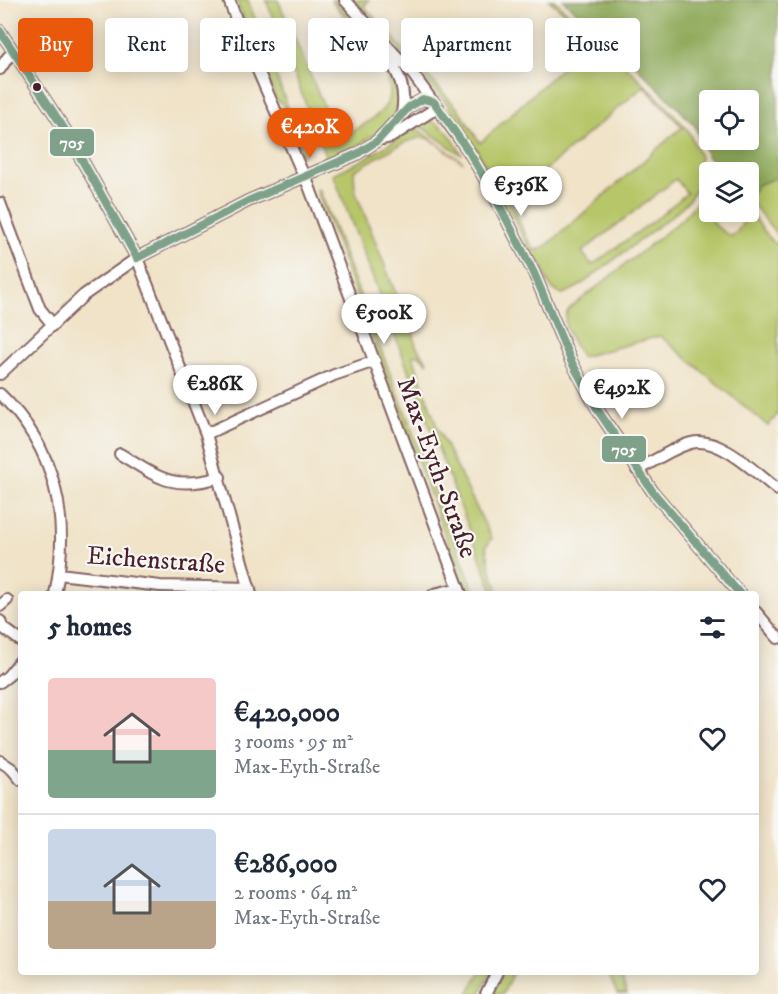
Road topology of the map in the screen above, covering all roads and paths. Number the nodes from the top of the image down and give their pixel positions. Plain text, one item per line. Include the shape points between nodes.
1 (230, 0) edge
2 (345, 0) edge
3 (361, 18) edge
4 (0, 32) edge
5 (389, 49) edge
6 (16, 52) junction
7 (389, 59) edge
8 (0, 69) edge
9 (436, 104) junction
10 (402, 113) junction
11 (377, 141) junction
12 (0, 203) edge
13 (137, 258) junction
14 (53, 325) junction
15 (375, 361) junction
16 (0, 374) edge
17 (0, 394) edge
18 (206, 434) junction
19 (120, 454) dead end
20 (637, 470) junction
21 (220, 477) junction
22 (778, 490) edge
23 (59, 574) junction
24 (157, 590) edge
25 (56, 591) edge
26 (251, 591) edge
27 (460, 591) edge
28 (737, 591) edge
29 (759, 616) edge
30 (0, 621) edge
31 (778, 638) edge
32 (18, 639) edge
33 (18, 664) edge
34 (0, 682) edge
35 (0, 761) edge
36 (16, 767) edge
37 (495, 975) edge
38 (486, 994) edge

1 - 15 street, Max-Eyth-Straße, bridge via 309,186
2 - 3 street
4 - 6 street
5 - 9 street
6 - 8 street
6 - 13 street via 82,157
7 - 10 street via 402,82
9 - 10 street via 423,99
9 - 11 street via 391,137
9 - 20 street via 492,191 534,273 571,361
10 - 11 street
11 - 13 street via 335,165 248,201
12 - 14 street via 40,309
13 - 14 street via 84,295
13 - 18 street
14 - 16 street
15 - 18 street, Max-Eyth-Straße via 334,375
15 - 27 street, Max-Eyth-Straße
17 - 23 street via 26,423 51,470 59,496 62,531
18 - 21 street
19 - 21 street via 169,482 187,484
20 - 22 street via 680,447 708,442 730,453
20 - 28 street
21 - 26 street
23 - 24 street, Eichenstraße
23 - 25 street
24 - 26 street, Eichenstraße
29 - 31 street
30 - 32 street
33 - 34 street
35 - 36 street
37 - 38 street

